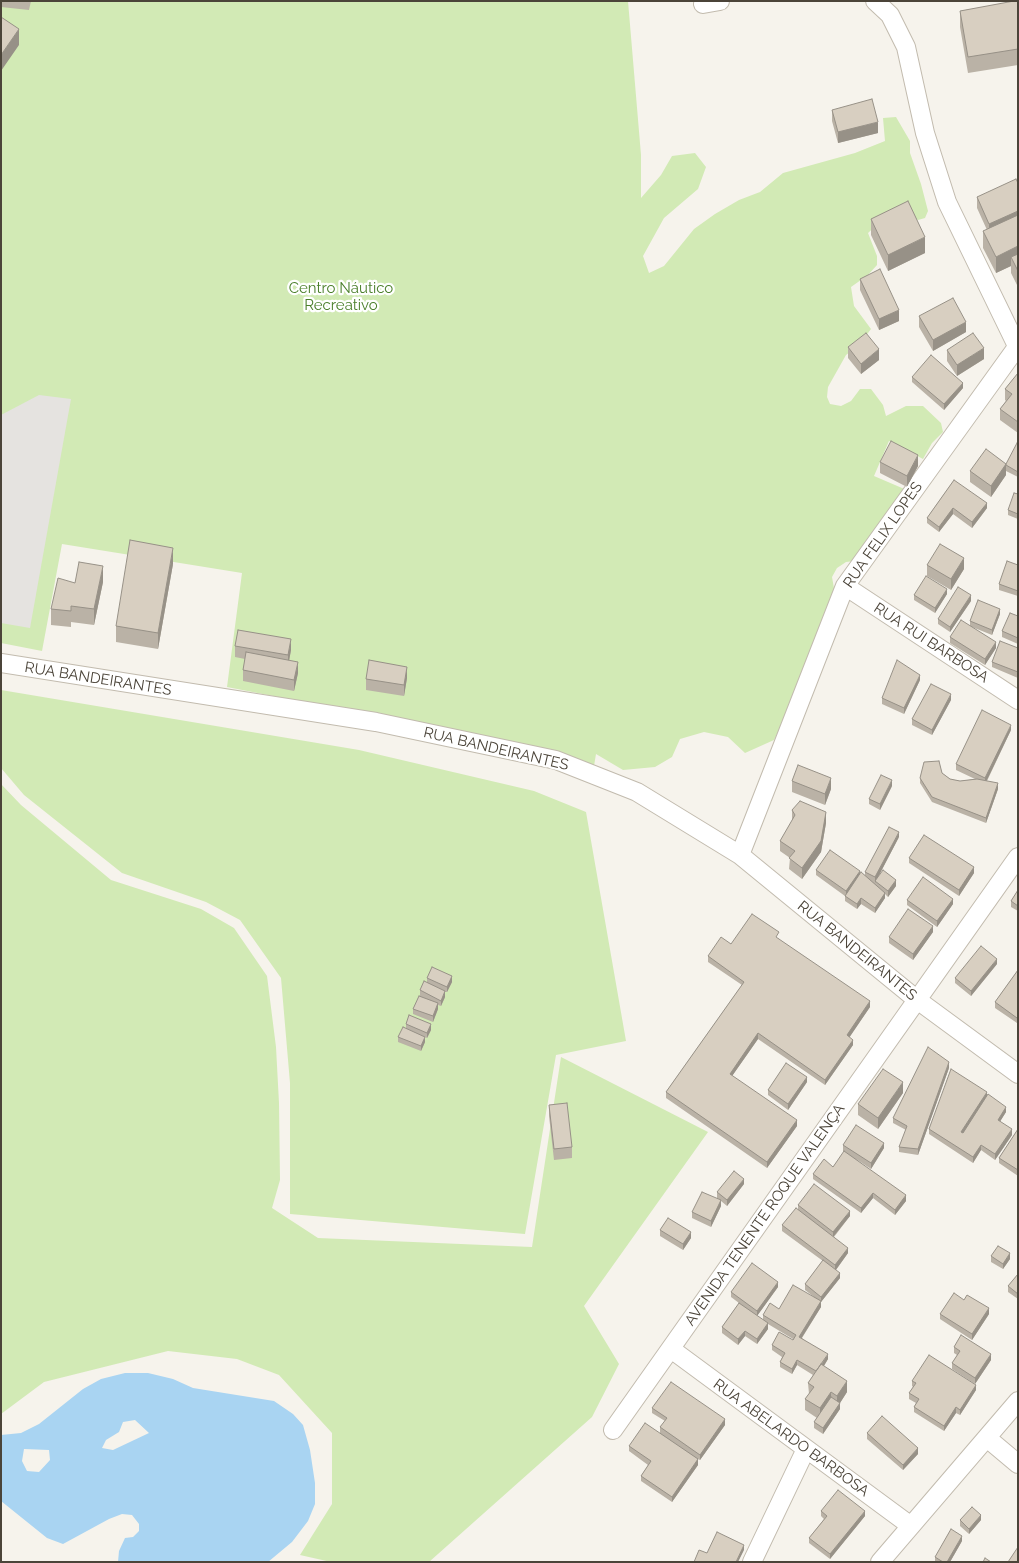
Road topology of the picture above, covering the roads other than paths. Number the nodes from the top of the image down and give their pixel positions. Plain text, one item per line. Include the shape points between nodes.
1 (875, 1) edge
2 (1018, 348) edge
3 (845, 586) junction
4 (1, 663) edge
5 (1018, 700) edge
6 (740, 854) junction
7 (1018, 857) edge
8 (916, 999) junction
9 (1018, 1074) edge
10 (671, 1349) junction
11 (1018, 1401) edge
12 (613, 1430) dead end
13 (987, 1438) junction
14 (806, 1449) junction
15 (1018, 1464) edge
16 (911, 1526) junction
17 (752, 1562) edge
18 (880, 1562) edge

1 - 2 street via 890,15 906,47 925,133 947,202
2 - 3 street, RUA FELIX LOPES
3 - 5 street, RUA RUI BARBOSA
3 - 6 street, RUA FELIX LOPES
4 - 6 street, RUA BANDEIRANTES via 376,722 556,760 637,792
6 - 8 street, RUA BANDEIRANTES
7 - 8 street, AVENIDA TENENTE ROQUE VALENÇA
8 - 9 street, RUA BANDEIRANTES
8 - 10 street, AVENIDA TENENTE ROQUE VALENÇA
10 - 12 street, AVENIDA TENENTE ROQUE VALENÇA
10 - 14 street, RUA ABELARDO BARBOSA
11 - 13 street
13 - 15 street
13 - 16 street
14 - 16 street, RUA ABELARDO BARBOSA
14 - 17 street
16 - 18 street

